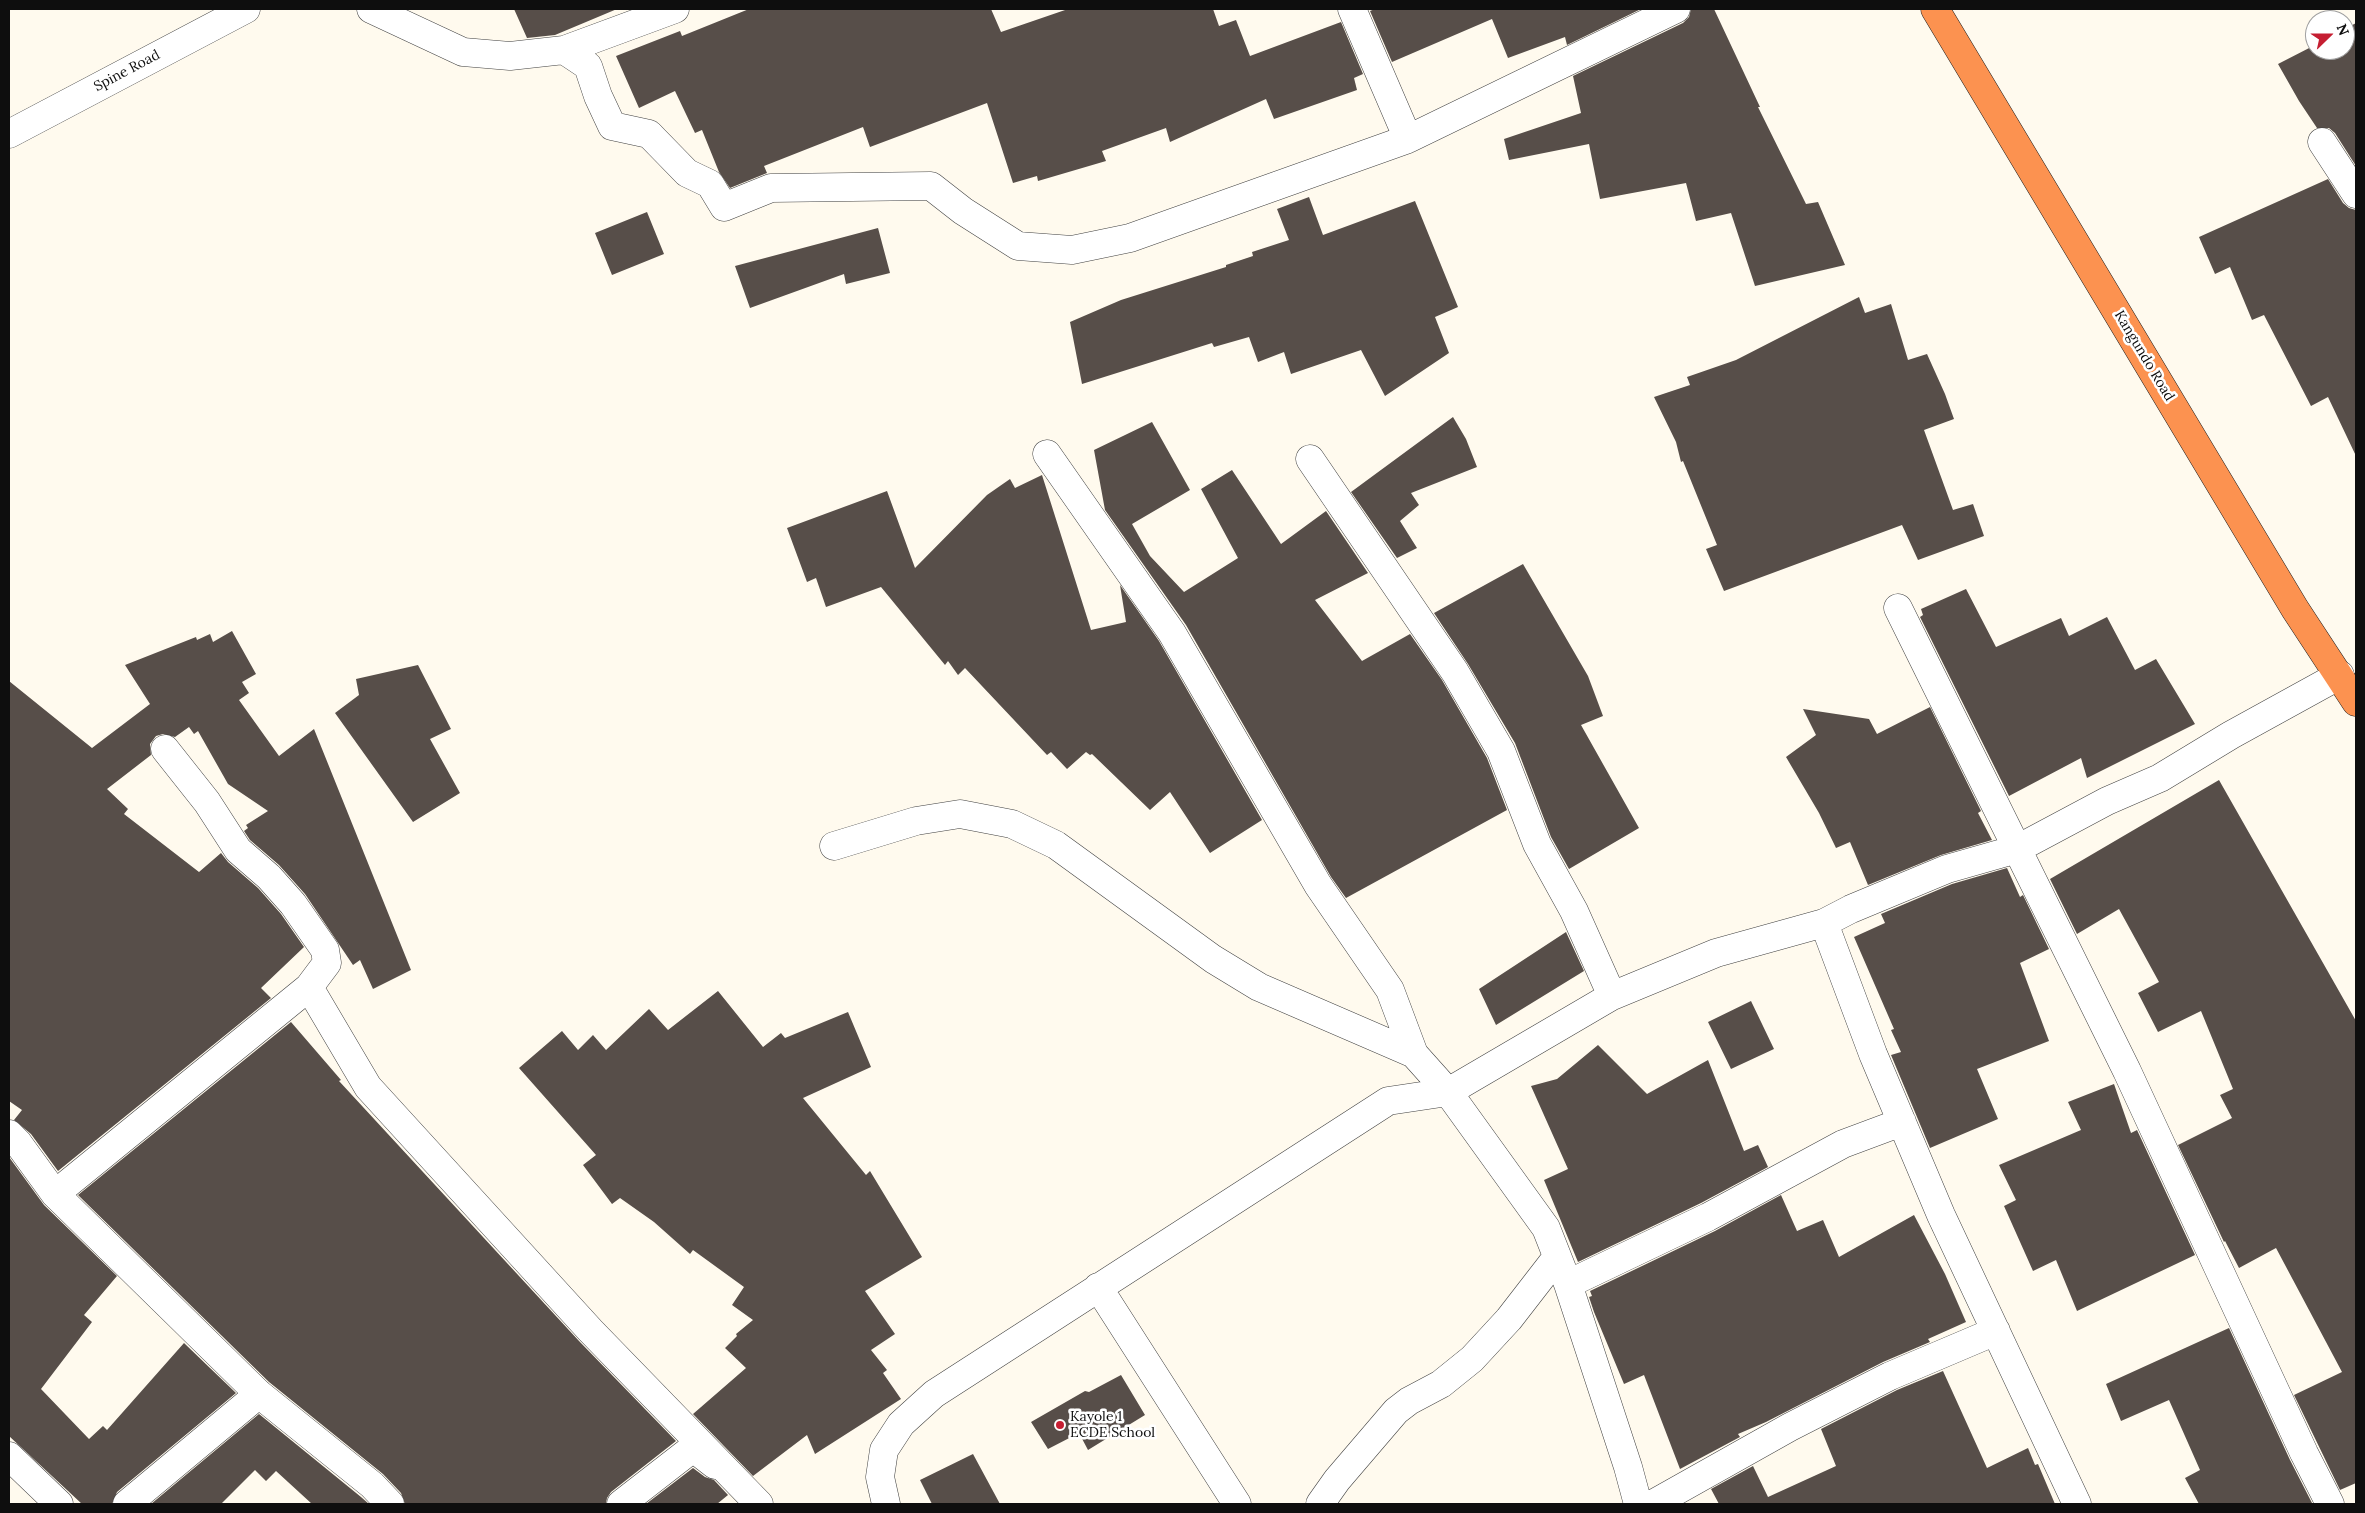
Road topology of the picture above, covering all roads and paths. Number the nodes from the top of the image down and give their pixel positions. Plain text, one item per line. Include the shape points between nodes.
1 (246, 9) edge
2 (371, 9) edge
3 (675, 9) edge
4 (1352, 9) edge
5 (1676, 9) edge
6 (1935, 9) edge
7 (564, 50) junction
8 (9, 134) edge
9 (1408, 139) junction
10 (2322, 142) dead end
11 (2356, 194) edge
12 (1047, 454) dead end
13 (1310, 459) dead end
14 (1898, 608) dead end
15 (2340, 675) junction
16 (2356, 702) edge
17 (165, 748) dead end
18 (834, 846) dead end
19 (2017, 849) junction
20 (1824, 923) junction
21 (309, 987) junction
22 (1612, 996) junction
23 (1414, 1054) junction
24 (1448, 1092) junction
25 (1902, 1122) junction
26 (9, 1134) edge
27 (54, 1194) junction
28 (1558, 1257) junction
29 (1568, 1284) junction
30 (1098, 1287) junction
31 (1996, 1330) junction
32 (259, 1394) junction
33 (9, 1456) edge
34 (751, 1495) edge
35 (59, 1504) edge
36 (127, 1504) edge
37 (390, 1504) edge
38 (621, 1504) edge
39 (886, 1504) edge
40 (1237, 1504) edge
41 (1320, 1504) edge
42 (1638, 1504) edge
43 (1653, 1504) edge
44 (2077, 1504) edge
45 (2330, 1504) edge

1 - 8 street, Spine Road
2 - 7 street via 463,52 510,56
3 - 7 street
4 - 9 street
5 - 9 street
6 - 15 highway, Kangundo Road via 2295,610
7 - 9 street via 588,66 612,126 649,134 687,173 710,184 724,207 771,188 931,186 1018,246 1072,250 1130,238
10 - 11 street
12 - 23 street via 1172,633 1318,885 1390,990
13 - 22 street via 1455,672 1501,751 1536,844 1574,911
14 - 19 street
15 - 16 highway, Kangundo Road
15 - 19 street via 2160,778
17 - 21 street via 207,802 238,850 293,904 325,950 327,963
18 - 23 street via 916,821 960,814 1012,824 1056,845 1213,959 1259,987
19 - 20 street via 1947,869
19 - 45 street via 2128,1071
20 - 22 street via 1716,953
20 - 25 street
21 - 27 street
21 - 34 street via 368,1087 590,1330
22 - 24 street
23 - 24 street
24 - 28 street via 1546,1228
24 - 30 street via 1388,1101
25 - 29 street via 1843,1144 1708,1217
25 - 31 street via 1941,1215
26 - 27 street
27 - 32 street
28 - 29 street
28 - 41 street via 1509,1319 1472,1359 1441,1384 1396,1411
29 - 42 street
30 - 39 street via 934,1394 901,1424 884,1450 880,1476
30 - 40 street
31 - 43 street via 1890,1376 1790,1427
31 - 44 street
32 - 36 street
32 - 37 street via 372,1485
33 - 35 street
34 - 38 street via 693,1448

